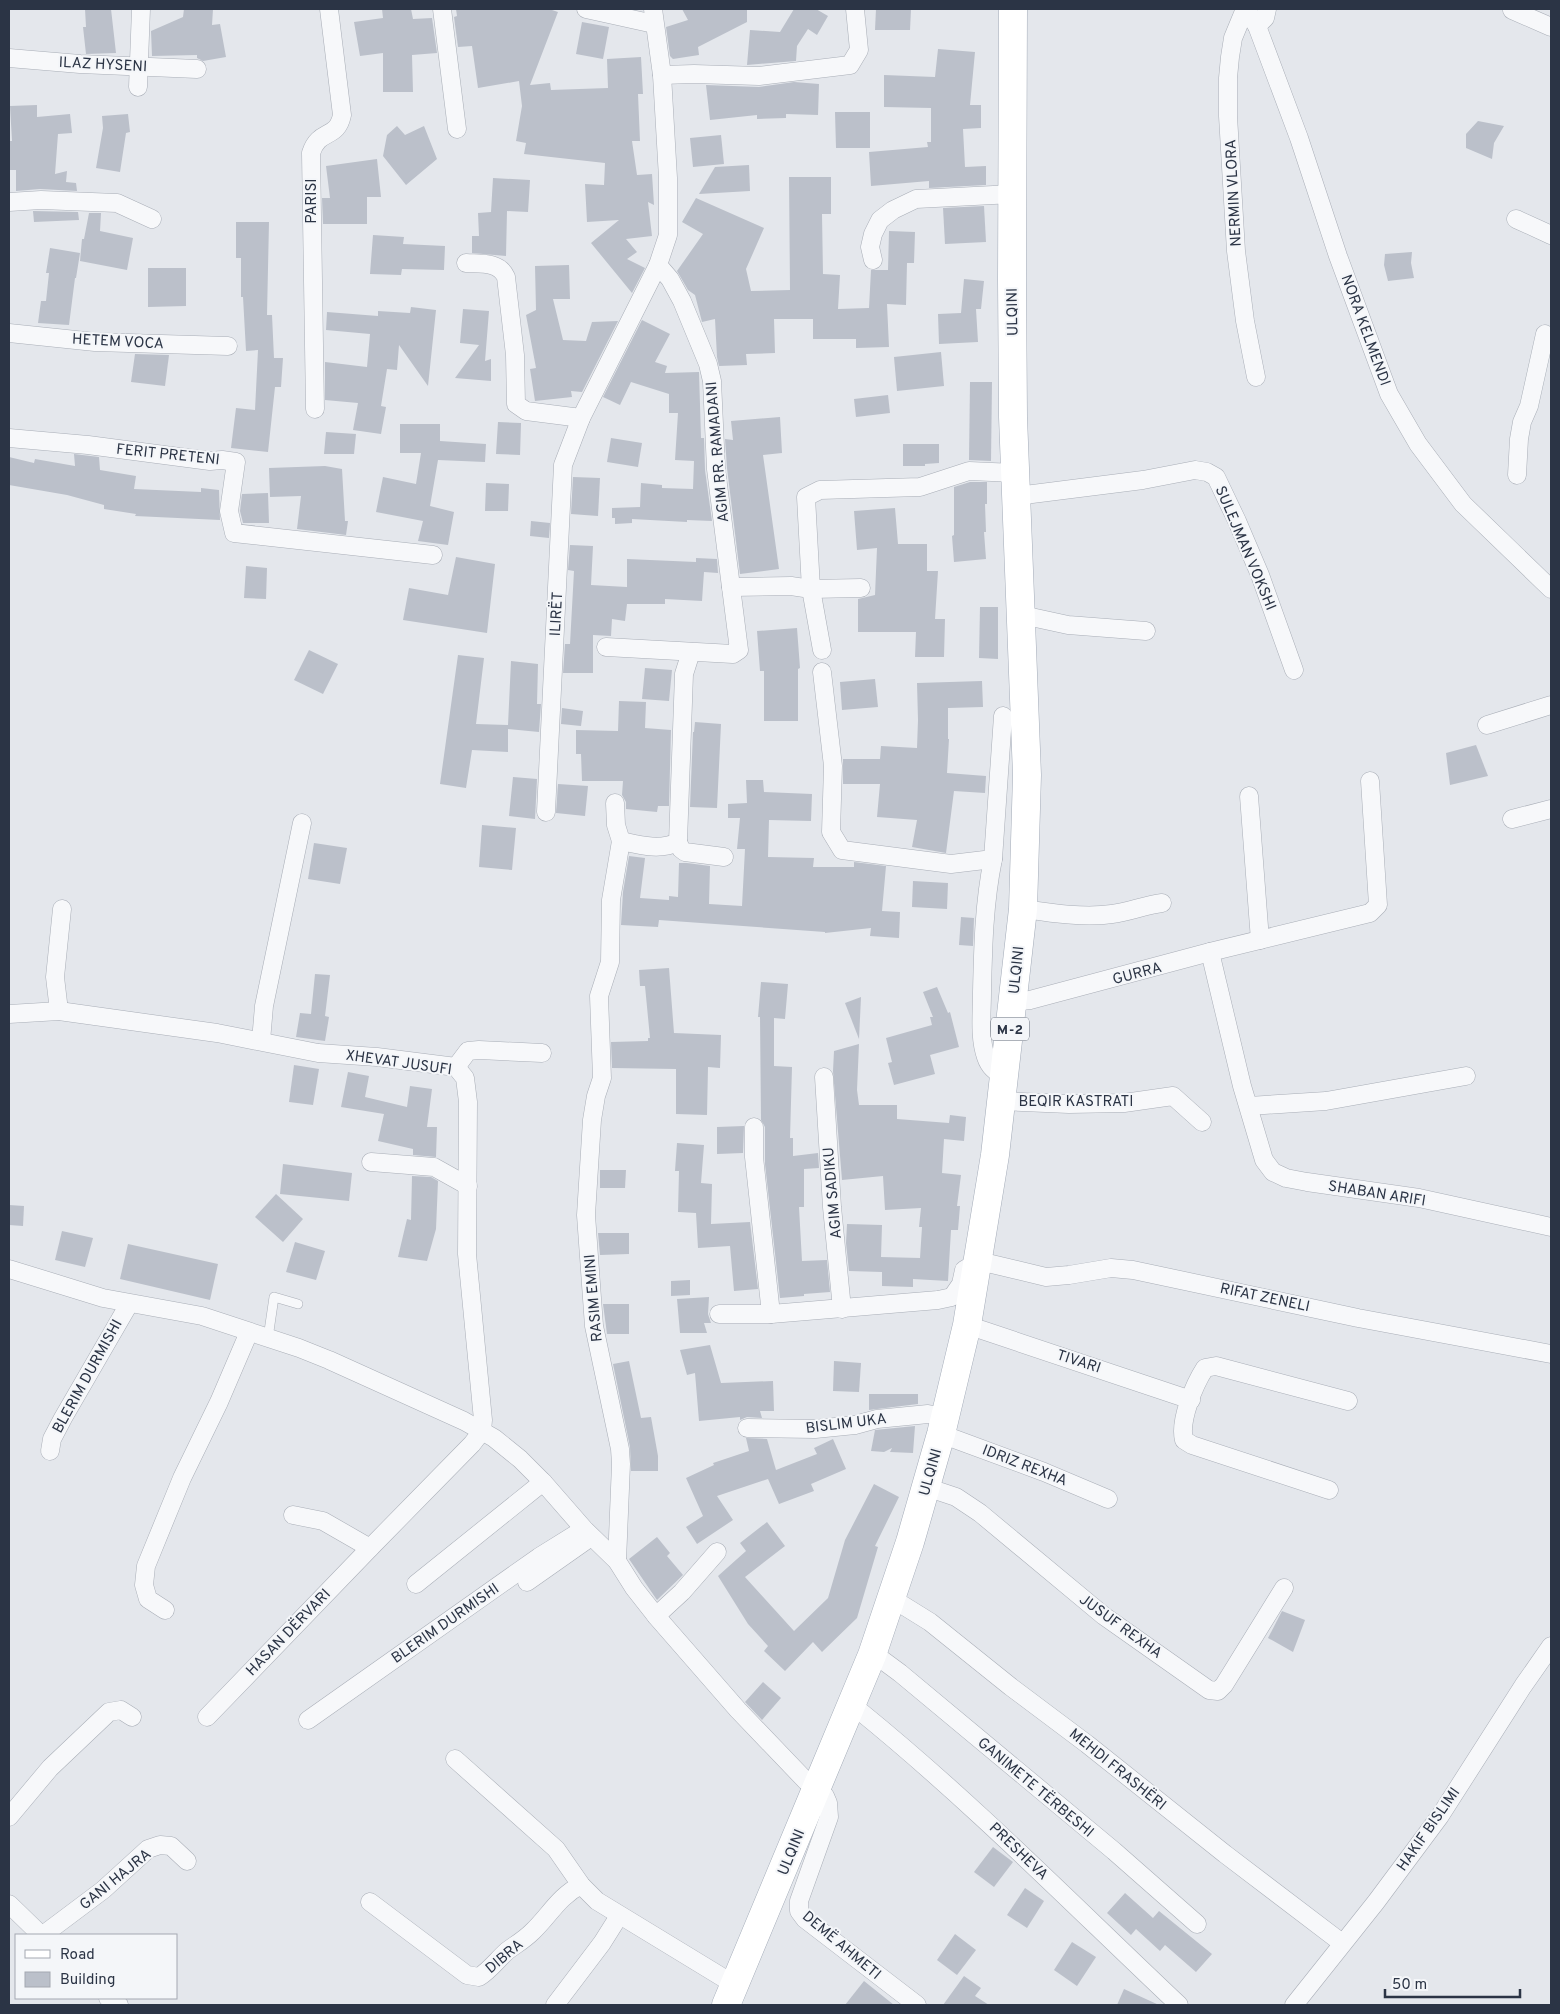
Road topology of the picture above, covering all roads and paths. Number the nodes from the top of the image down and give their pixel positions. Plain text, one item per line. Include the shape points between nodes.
1 (141, 9) edge
2 (329, 9) edge
3 (442, 9) edge
4 (586, 9) edge
5 (855, 9) edge
6 (1012, 9) edge
7 (1245, 9) edge
8 (1267, 9) edge
9 (1512, 10) dead end
10 (653, 16) edge
11 (1257, 26) junction
12 (1551, 27) edge
13 (9, 58) edge
14 (137, 65) junction
15 (197, 69) dead end
16 (662, 75) junction
17 (138, 87) dead end
18 (457, 129) dead end
19 (1013, 194) junction
20 (9, 202) edge
21 (152, 219) dead end
22 (1516, 219) dead end
23 (1551, 235) edge
24 (872, 260) dead end
25 (466, 263) dead end
26 (658, 266) junction
27 (9, 333) edge
28 (1545, 334) dead end
29 (228, 346) dead end
30 (1544, 370) edge
31 (1256, 377) dead end
32 (315, 409) dead end
33 (580, 418) junction
34 (9, 438) edge
35 (1517, 475) dead end
36 (1015, 485) junction
37 (433, 555) dead end
38 (731, 587) junction
39 (861, 588) dead end
40 (811, 589) junction
41 (1551, 589) edge
42 (1022, 615) junction
43 (1146, 631) dead end
44 (606, 647) dead end
45 (822, 650) dead end
46 (691, 652) junction
47 (1294, 670) dead end
48 (822, 672) dead end
49 (1551, 705) edge
50 (1003, 716) dead end
51 (1487, 725) dead end
52 (1370, 781) dead end
53 (1249, 796) dead end
54 (615, 803) dead end
55 (1551, 809) edge
56 (546, 812) dead end
57 (1512, 819) dead end
58 (302, 823) dead end
59 (621, 841) junction
60 (678, 842) junction
61 (724, 857) dead end
62 (993, 859) junction
63 (1162, 903) dead end
64 (62, 909) dead end
65 (1023, 909) junction
66 (1260, 940) junction
67 (1210, 952) junction
68 (1013, 1002) junction
69 (59, 1011) junction
70 (9, 1014) edge
71 (261, 1041) junction
72 (542, 1053) dead end
73 (456, 1067) junction
74 (1004, 1074) junction
75 (1466, 1076) dead end
76 (824, 1077) dead end
77 (1001, 1101) junction
78 (1249, 1106) junction
79 (1202, 1122) dead end
80 (754, 1127) dead end
81 (371, 1162) dead end
82 (468, 1186) junction
83 (1551, 1227) edge
84 (979, 1261) junction
85 (9, 1270) edge
86 (129, 1304) junction
87 (298, 1304) dead end
88 (842, 1309) junction
89 (719, 1314) dead end
90 (771, 1314) junction
91 (967, 1325) junction
92 (249, 1332) junction
93 (268, 1338) junction
94 (1551, 1354) edge
95 (1191, 1400) junction
96 (1348, 1401) dead end
97 (943, 1426) junction
98 (747, 1428) dead end
99 (482, 1431) junction
100 (50, 1451) dead end
101 (543, 1482) junction
102 (926, 1487) junction
103 (1329, 1490) dead end
104 (1108, 1499) dead end
105 (294, 1515) dead end
106 (587, 1533) junction
107 (370, 1548) junction
108 (717, 1552) dead end
109 (617, 1561) junction
110 (527, 1582) dead end
111 (416, 1584) dead end
112 (1284, 1588) dead end
113 (891, 1600) junction
114 (164, 1610) dead end
115 (656, 1616) junction
116 (1551, 1646) edge
117 (872, 1655) junction
118 (851, 1707) junction
119 (132, 1717) dead end
120 (207, 1717) dead end
121 (308, 1720) dead end
122 (455, 1759) dead end
123 (816, 1789) junction
124 (9, 1817) edge
125 (187, 1861) dead end
126 (581, 1885) junction
127 (370, 1902) dead end
128 (9, 1904) edge
129 (619, 1916) junction
130 (1197, 1924) dead end
131 (41, 1934) edge
132 (43, 1934) edge
133 (1342, 1943) junction
134 (730, 1995) edge
135 (555, 2005) edge
136 (916, 2005) edge
137 (1179, 2005) edge
138 (1294, 2005) edge

1 - 14 street
2 - 32 street, PARISI via 342,115 340,125 334,132 322,135 314,143 311,153
3 - 18 street
4 - 10 street
5 - 16 street via 859,50 850,65 759,76
6 - 19 main road, ULQINI / M-2
7 - 11 street, NORA KELMENDI
7 - 31 street, NERMIN VLORA via 1233,38 1228,116 1236,250
8 - 11 street
9 - 12 street
10 - 16 street
11 - 41 street, NORA KELMENDI via 1389,394 1418,444 1463,504
13 - 14 street, ILAZ HYSENI
14 - 15 street, ILAZ HYSENI
14 - 17 street
16 - 26 street via 669,214 668,235
19 - 24 street via 916,200 893,210 880,220 873,234
19 - 36 main road, ULQINI / M-2
20 - 21 street via 117,203
22 - 23 street
25 - 33 street via 493,265 506,277 515,355 516,404 526,410
26 - 33 street, ILIRËT
26 - 38 street, AGIM RR. RAMADANI via 670,279 682,301 712,381 716,469
27 - 29 street, HETEM VOCA via 95,342
28 - 30 street
30 - 35 street via 1522,422
33 - 56 street, ILIRËT via 563,465
34 - 37 street, FERIT PRETENI via 236,462 229,512 234,533
36 - 40 street, SULEJMAN VOKSHI via 969,471 920,487 820,490 806,498
36 - 42 main road, ULQINI / M-2
36 - 47 street, SULEJMAN VOKSHI via 1143,480 1195,470 1216,477 1260,575
38 - 40 street
38 - 46 street, AGIM RR. RAMADANI via 740,650 732,654
39 - 40 street
40 - 45 street
42 - 43 street via 1068,625
42 - 65 main road, ULQINI / M-2 via 1027,775
44 - 46 street, AGIM RR. RAMADANI
46 - 60 street via 684,674
48 - 62 street via 834,766 831,832 842,850 951,864
49 - 51 street
50 - 62 street
52 - 66 street, GURRA via 1378,905 1370,913
53 - 66 street
54 - 59 street
55 - 57 street
58 - 71 street via 264,1006
59 - 60 street via 648,847
59 - 109 street, RASIM EMINI via 611,900 610,962 599,996 602,1078 592,1120 586,1215 594,1326 620,1449
60 - 61 street via 685,852
62 - 74 street via 986,894 983,1045 990,1066 997,1073
63 - 65 street via 1112,914
64 - 69 street via 55,977
65 - 68 main road, ULQINI / M-2
66 - 67 street, GURRA
67 - 68 street, GURRA
67 - 78 street, SHABAN ARIFI
68 - 74 main road, ULQINI / M-2
69 - 70 street, XHEVAT JUSUFI
69 - 71 street, XHEVAT JUSUFI
71 - 73 street, XHEVAT JUSUFI via 318,1053
72 - 73 street via 479,1050 468,1052
73 - 82 street, XHEVAT JUSUFI via 465,1078 468,1102
74 - 77 main road, ULQINI / M-2
75 - 78 street via 1326,1101
76 - 88 street, AGIM SADIKU
77 - 79 street, BEQIR KASTRATI via 1124,1103 1173,1096
77 - 84 main road, ULQINI / M-2
78 - 83 street, SHABAN ARIFI via 1264,1160 1273,1172 1286,1178 1419,1198
80 - 90 street via 754,1158
81 - 82 street via 434,1167
82 - 99 street, XHEVAT JUSUFI via 467,1254
84 - 88 street via 964,1270 961,1284 952,1297
84 - 91 main road, ULQINI / M-2
84 - 94 street, RIFAT ZENELI via 1046,1276 1110,1268 1133,1270 1358,1318
85 - 86 street, BLERIM DURMISHI
86 - 92 street, BLERIM DURMISHI via 202,1316
86 - 100 street, BLERIM DURMISHI via 63,1418 52,1439
87 - 93 lane via 274,1297
88 - 90 street
89 - 90 street
91 - 95 street, TIVARI
91 - 97 main road, ULQINI / M-2
92 - 93 street, BLERIM DURMISHI
92 - 114 street via 182,1478 146,1566 144,1584 148,1599
93 - 99 street, BLERIM DURMISHI via 329,1360
95 - 96 street via 1205,1368 1216,1366
95 - 103 street via 1182,1430 1184,1440
97 - 98 street, BISLIM UKA via 928,1414 814,1429
97 - 102 main road, ULQINI / M-2
97 - 104 street, IDRIZ REXHA
99 - 101 street, BLERIM DURMISHI via 520,1459
99 - 107 street, HASAN DËRVARI
101 - 106 street, BLERIM DURMISHI
101 - 111 street
102 - 112 street, JUSUF REXHA via 956,1497 980,1513 1104,1616 1209,1690 1218,1691 1224,1685
102 - 113 main road, ULQINI / M-2
105 - 107 street via 323,1521
106 - 109 street, BLERIM DURMISHI
106 - 110 street
106 - 121 street, BLERIM DURMISHI via 539,1556
107 - 120 street, HASAN DËRVARI
108 - 115 street
109 - 115 street, BLERIM DURMISHI
113 - 117 main road, ULQINI / M-2
113 - 133 street, MEHDI FRASHËRI via 930,1622
115 - 123 street, BLERIM DURMISHI via 738,1710
116 - 133 street, HAKIF BISLIMI via 1440,1816
117 - 118 main road, ULQINI / M-2
117 - 130 street, GANIMETE TËRBESHI via 907,1678
118 - 123 main road, ULQINI / M-2
118 - 137 street, PRESHEVA via 918,1758 958,1794
119 - 124 street via 121,1710 109,1712 50,1768
122 - 126 street via 556,1849
123 - 134 main road, ULQINI / M-2
123 - 136 street, DEMË AHMETI via 825,1796 829,1817 799,1901 799,1911
125 - 132 street, GANI HAJRA via 171,1846 148,1849 103,1890
126 - 127 street, DIBRA via 557,1902 533,1931 479,1977 467,1975
126 - 129 street
128 - 131 street, GANI HAJRA
129 - 134 street
129 - 135 street
133 - 138 street, HAKIF BISLIMI

